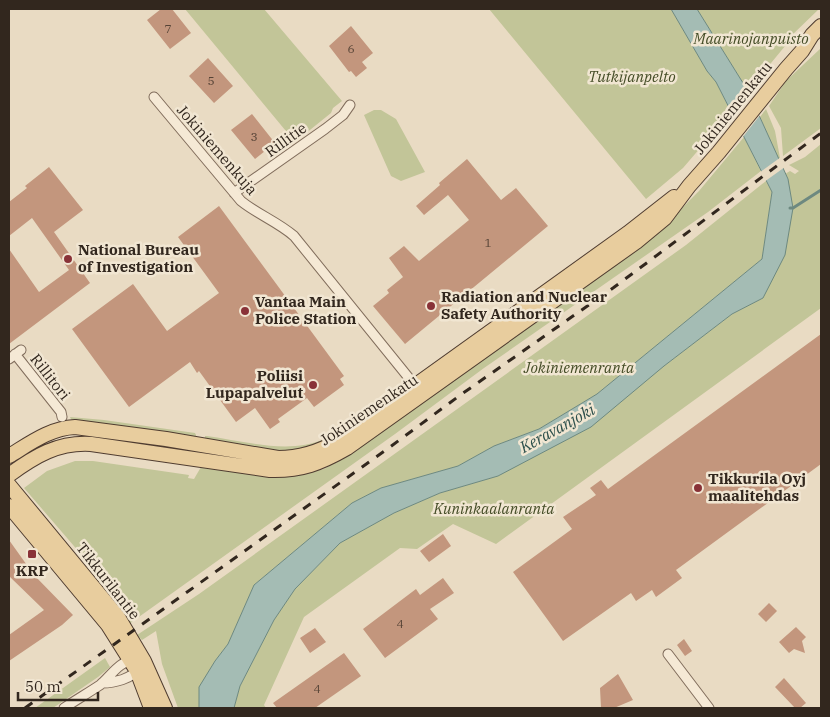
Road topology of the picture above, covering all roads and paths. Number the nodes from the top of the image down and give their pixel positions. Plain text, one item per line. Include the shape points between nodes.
1 (821, 26) edge
2 (821, 39) edge
3 (802, 51) junction
4 (154, 97) dead end
5 (350, 105) dead end
6 (234, 193) junction
7 (15, 354) edge
8 (419, 390) junction
9 (62, 417) dead end
10 (9, 456) edge
11 (9, 475) edge
12 (9, 485) edge
13 (9, 506) edge
14 (668, 654) dead end
15 (137, 664) junction
16 (64, 708) edge
17 (151, 708) edge
18 (165, 708) edge
19 (709, 708) edge

1 - 3 main road, Jokiniemenkatu
2 - 3 main road, Jokiniemenkatu
3 - 8 main road, Jokiniemenkatu via 689,186
4 - 6 street, Jokiniemenkuja
5 - 6 street, Rillitie via 325,129
6 - 8 street, Jokiniemenkuja via 250,209 294,236
7 - 9 street, Rillitori
8 - 10 main road, Jokiniemenkatu via 338,441 317,452 293,458 265,457 75,427 39,438
8 - 11 main road, Jokiniemenkatu via 347,448 316,464 297,469 270,470 83,444 46,451
12 - 15 main road, Tikkurilantie via 118,617
13 - 15 main road, Tikkurilantie
14 - 19 street
15 - 16 street via 115,668 102,683
15 - 17 main road, Tikkurilantie
15 - 18 main road, Tikkurilantie

